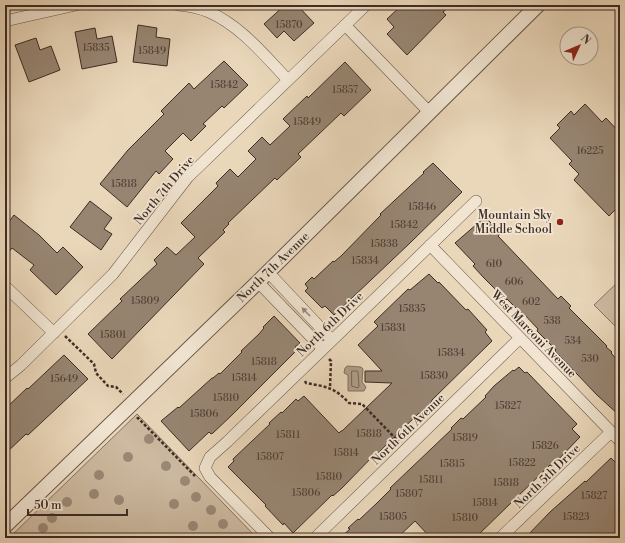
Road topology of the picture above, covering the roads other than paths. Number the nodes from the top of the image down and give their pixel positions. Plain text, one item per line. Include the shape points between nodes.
1 (76, 5) edge
2 (178, 5) edge
3 (366, 5) edge
4 (538, 5) edge
5 (5, 21) edge
6 (345, 25) junction
7 (288, 80) junction
8 (430, 113) junction
9 (476, 201) dead end
10 (430, 245) junction
11 (263, 277) junction
12 (5, 286) edge
13 (56, 331) junction
14 (520, 338) junction
15 (332, 340) junction
16 (322, 350) junction
17 (5, 378) edge
18 (611, 432) junction
19 (620, 441) edge
20 (5, 526) edge
21 (270, 538) edge
22 (315, 538) edge
23 (500, 538) edge

1 - 5 street
2 - 7 street via 207,11 229,22
3 - 6 street, North 7th Drive
4 - 8 street, North 7th Avenue
6 - 7 street, North 7th Drive
6 - 8 street
7 - 13 street, North 7th Drive via 188,177 114,274
8 - 11 street, North 7th Avenue
9 - 10 street, North 6th Drive
10 - 14 street, West Marconi Avenue
10 - 15 street, North 6th Drive
15 -> 11 street
11 - 16 street
11 - 20 street, North 7th Avenue
12 - 13 street
13 - 17 street, North 7th Drive
14 - 18 street, West Marconi Avenue
14 - 22 street, North 6th Avenue
15 - 16 street, North 6th Drive
16 - 21 street, North 6th Drive via 210,457 205,468 210,478
18 - 19 street, West Marconi Avenue
18 - 23 street, North 5th Drive

